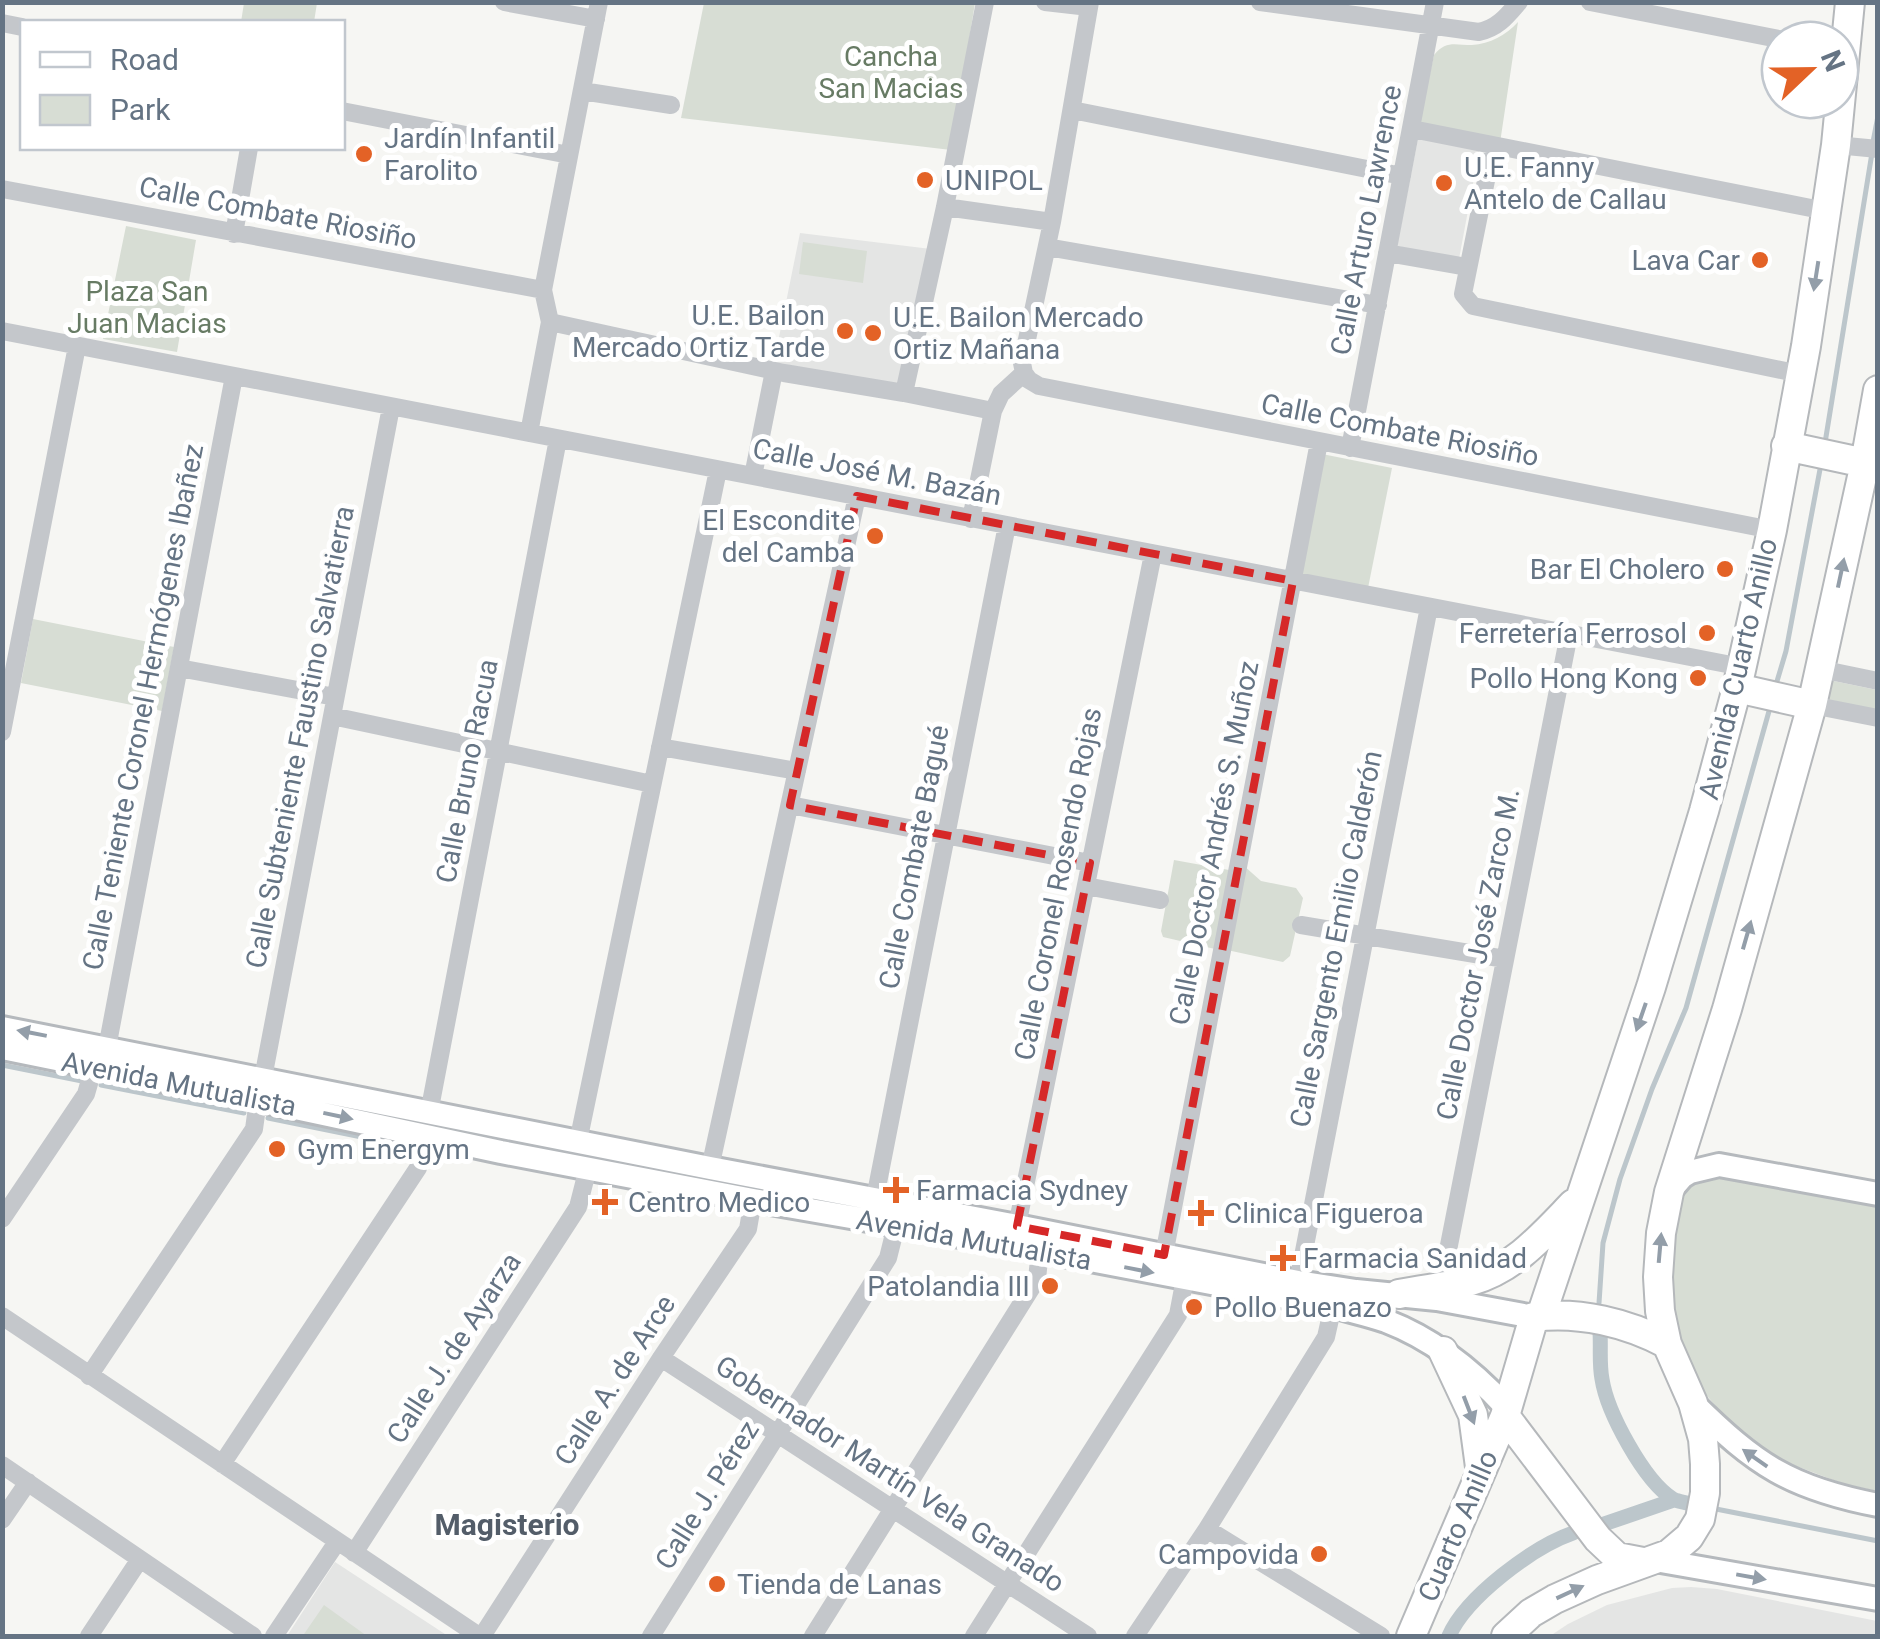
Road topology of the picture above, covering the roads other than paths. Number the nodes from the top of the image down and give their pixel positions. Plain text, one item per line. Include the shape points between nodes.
1 (504, 2) edge
2 (985, 2) edge
3 (1045, 2) edge
4 (1260, 2) edge
5 (1435, 2) edge
6 (1519, 2) edge
7 (1590, 2) edge
8 (1090, 5) edge
9 (598, 10) edge
10 (1431, 26) junction
11 (1760, 35) edge
12 (582, 91) junction
13 (671, 105) dead end
14 (1072, 110) junction
15 (345, 112) edge
16 (1845, 120) edge
17 (1412, 129) junction
18 (1494, 146) junction
19 (1846, 146) junction
20 (1878, 149) edge
21 (249, 150) edge
22 (569, 155) junction
23 (1402, 176) junction
24 (2, 189) edge
25 (944, 207) junction
26 (1826, 212) junction
27 (1052, 222) junction
28 (234, 234) junction
29 (1048, 247) junction
30 (1387, 253) junction
31 (1468, 267) junction
32 (543, 290) junction
33 (1378, 305) junction
34 (550, 322) junction
35 (2, 332) edge
36 (77, 346) junction
37 (774, 371) junction
38 (1024, 372) junction
39 (1800, 374) junction
40 (234, 376) junction
41 (1878, 390) edge
42 (904, 393) junction
43 (390, 406) junction
44 (993, 411) junction
45 (529, 433) junction
46 (558, 439) junction
47 (1319, 442) junction
48 (1350, 448) junction
49 (1792, 448) junction
50 (1858, 462) junction
51 (718, 470) junction
52 (754, 476) junction
53 (857, 496) junction
54 (972, 519) junction
55 (1007, 526) junction
56 (1772, 530) junction
57 (1153, 554) junction
58 (1292, 580) junction
59 (1429, 607) junction
60 (1569, 634) junction
61 (12, 637) edge
62 (179, 668) junction
63 (1820, 669) junction
64 (1743, 682) junction
65 (1878, 682) edge
66 (1804, 703) junction
67 (333, 706) junction
68 (1878, 718) edge
69 (2, 732) edge
70 (660, 748) junction
71 (500, 752) junction
72 (797, 771) junction
73 (652, 784) junction
74 (790, 805) junction
75 (946, 835) junction
76 (1090, 863) junction
77 (1086, 886) junction
78 (1160, 900) dead end
79 (1302, 926) dead end
80 (1365, 937) junction
81 (1505, 958) junction
82 (2, 1028) edge
83 (2, 1048) edge
84 (100, 1057) junction
85 (260, 1089) junction
86 (1692, 1116) junction
87 (427, 1124) junction
88 (578, 1142) junction
89 (501, 1152) junction
90 (671, 1161) junction
91 (1719, 1164) junction
92 (588, 1168) junction
93 (710, 1168) junction
94 (1668, 1192) junction
95 (1878, 1194) edge
96 (1581, 1196) junction
97 (875, 1198) junction
98 (753, 1200) junction
99 (2, 1218) edge
100 (896, 1226) junction
101 (1017, 1226) junction
102 (1040, 1250) junction
103 (1164, 1255) junction
104 (1185, 1278) junction
105 (1298, 1282) junction
106 (1439, 1293) junction
107 (1399, 1294) joint
108 (1333, 1306) junction
109 (2, 1316) edge
110 (1538, 1316) junction
111 (1668, 1344) junction
112 (1434, 1345) junction
113 (661, 1358) junction
114 (89, 1376) junction
115 (1693, 1403) junction
116 (1506, 1411) junction
117 (777, 1434) junction
118 (222, 1464) junction
119 (2, 1465) edge
120 (1481, 1472) junction
121 (28, 1482) junction
122 (1878, 1505) edge
123 (894, 1510) junction
124 (2, 1520) edge
125 (1207, 1530) junction
126 (337, 1542) junction
127 (354, 1553) junction
128 (140, 1559) junction
129 (1649, 1561) junction
130 (1008, 1584) junction
131 (1878, 1599) edge
132 (89, 1636) edge
133 (253, 1636) edge
134 (274, 1636) edge
135 (481, 1636) edge
136 (651, 1636) edge
137 (813, 1636) edge
138 (974, 1636) edge
139 (1088, 1636) edge
140 (1135, 1636) edge
141 (1381, 1636) edge
142 (1411, 1636) edge
143 (1506, 1636) edge

1 - 9 street
2 - 25 street
3 - 8 street
4 - 10 street
5 - 10 street, Calle Arturo Lawrence
6 - 10 street via 1490,30
7 - 11 street
8 - 14 street
9 - 12 street
10 - 17 street, Calle Arturo Lawrence
12 - 13 street
12 - 22 street
14 - 23 street
14 - 27 street
15 - 22 street
16 - 19 highway, Avenida Cuarto Anillo
17 - 18 street
17 - 23 street, Calle Arturo Lawrence
18 - 26 street
18 - 31 street
19 - 20 street
19 - 26 highway, Avenida Cuarto Anillo
21 - 28 street
22 - 32 street
23 - 30 street, Calle Arturo Lawrence
24 - 28 street, Calle Combate Riosiño
25 - 27 street
25 - 42 street
26 -> 39 highway, Avenida Cuarto Anillo
27 - 29 street
28 - 32 street, Calle Combate Riosiño
29 - 33 street
29 - 38 street
30 - 31 street
30 - 33 street, Calle Arturo Lawrence
31 - 39 street via 1463,294 1474,306
32 - 34 street
33 - 48 street, Calle Arturo Lawrence
34 - 37 street
34 - 45 street
35 - 36 street, Calle José M. Bazán
36 - 40 street, Calle José M. Bazán
36 - 61 street
37 - 42 street
37 - 52 street
38 - 44 street
38 - 47 street, Calle Combate Riosiño via 1038,386
39 - 49 highway, Avenida Cuarto Anillo
40 - 43 street, Calle José M. Bazán
40 - 62 street, Calle Teniente Coronel Hermógenes Ibañez
41 - 50 highway
42 - 44 street
43 - 45 street, Calle José M. Bazán
43 - 67 street, Calle Subteniente Faustino Salvatierra
44 - 54 street
45 - 46 street, Calle José M. Bazán
46 - 51 street, Calle José M. Bazán
46 - 71 street, Calle Bruno Racua
47 - 48 street, Calle Combate Riosiño
47 - 58 street, Calle Doctor Andrés S. Muñoz
48 - 56 street, Calle Combate Riosiño
49 - 50 highway
49 - 56 highway, Avenida Cuarto Anillo
63 -> 50 highway
51 - 52 street, Calle José M. Bazán
51 - 70 street
52 - 53 street, Calle José M. Bazán
53 - 54 street, Calle José M. Bazán
53 - 72 street
54 - 55 street, Calle José M. Bazán
55 - 57 street, Calle José M. Bazán
55 - 75 street, Calle Combate Bagué
56 - 64 highway, Avenida Cuarto Anillo
57 - 58 street, Calle José M. Bazán
57 - 76 street, Calle Coronel Rosendo Rojas
58 - 59 street, Calle José M. Bazán
58 - 103 street, Calle Doctor Andrés S. Muñoz
59 - 60 street, Calle José M. Bazán
59 - 80 street, Calle Sargento Emilio Calderón
60 - 64 street, Calle José M. Bazán
60 - 81 street, Calle Doctor José Zarco M.
61 - 69 street
62 - 67 street
62 - 84 street, Calle Teniente Coronel Hermógenes Ibañez
63 - 65 street
63 - 66 highway
64 - 66 highway
64 -> 96 highway, Avenida Cuarto Anillo
66 - 68 street
86 -> 66 highway via 1727,1009
67 - 71 street
67 - 85 street, Calle Subteniente Faustino Salvatierra
70 - 72 street
70 - 73 street
71 - 73 street
71 - 87 street, Calle Bruno Racua
72 - 74 street
73 - 88 street
74 - 75 street
74 - 93 street
75 - 76 street
75 - 97 street, Calle Combate Bagué
76 - 77 street, Calle Coronel Rosendo Rojas
77 - 78 street
77 - 101 street, Calle Coronel Rosendo Rojas
79 - 80 street
80 - 81 street
80 - 105 street, Calle Sargento Emilio Calderón
81 - 106 street, Calle Doctor José Zarco M.
84 -> 82 main road, Avenida Mutualista
83 - 84 main road, Avenida Mutualista
84 - 85 main road, Avenida Mutualista
84 - 99 street, Calle Teniente Coronel Hermógenes Ibañez via 86,1094
85 - 87 main road, Avenida Mutualista
85 - 114 street, Calle Subteniente Faustino Salvatierra via 254,1129
86 - 91 main road via 1698,1138
86 - 94 highway
87 - 88 main road, Avenida Mutualista
87 - 89 main road, Avenida Mutualista
87 - 118 street, Calle Bruno Racua via 418,1168
88 - 89 main road via 564,1151 516,1143
88 - 90 main road, Avenida Mutualista
89 - 92 main road, Avenida Mutualista
90 - 92 main road via 656,1167 611,1156
90 - 93 main road, Avenida Mutualista
91 - 94 main road via 1690,1172
91 - 95 main road
92 - 98 main road, Avenida Mutualista
92 - 127 street, Calle J. de Ayarza via 578,1207
93 - 97 main road, Avenida Mutualista
111 -> 94 highway via 1658,1277
96 - 106 highway via 1515,1259
96 - 110 highway, Avenida Cuarto Anillo
97 - 101 main road, Avenida Mutualista
98 - 100 main road, Avenida Mutualista
98 - 113 street, Calle A. de Arce via 748,1229
100 - 102 main road, Avenida Mutualista
100 - 117 street, Calle J. Pérez via 888,1258
101 - 103 main road, Avenida Mutualista
102 -> 104 main road, Avenida Mutualista
102 - 123 street via 1037,1279
103 - 105 main road, Avenida Mutualista
104 - 108 main road, Avenida Mutualista
104 - 130 street via 1178,1315
105 - 107 main road, Avenida Mutualista
106 - 107 highway
106 - 110 main road
106 - 112 main road
108 - 112 main road, Avenida Mutualista
108 - 125 street via 1326,1337
109 - 114 street
110 - 111 highway via 1600,1321
110 - 116 highway
111 - 115 highway
112 - 116 main road, Avenida Mutualista via 1484,1383
112 -> 120 highway via 1473,1415
113 - 117 street, Gobernador Martín Vela Granado
113 - 135 street, Calle A. de Arce
114 - 118 street
122 -> 115 main road via 1798,1484 1760,1463
115 - 129 highway via 1706,1464 1702,1506 1689,1537
116 - 120 highway, Cuarto Anillo
116 - 129 highway via 1598,1540 1617,1556
117 - 123 street, Gobernador Martín Vela Granado
117 - 136 street, Calle J. Pérez
118 - 126 street
119 - 121 street
120 - 142 highway, Cuarto Anillo
121 - 124 street
121 - 128 street
123 - 130 street, Gobernador Martín Vela Granado
123 - 137 street
125 - 140 street
125 - 141 street
126 - 127 street
126 - 134 street
127 - 135 street
128 - 132 street
128 - 133 street
129 -> 131 main road
143 -> 129 highway via 1555,1599
130 - 138 street
130 - 139 street, Gobernador Martín Vela Granado

